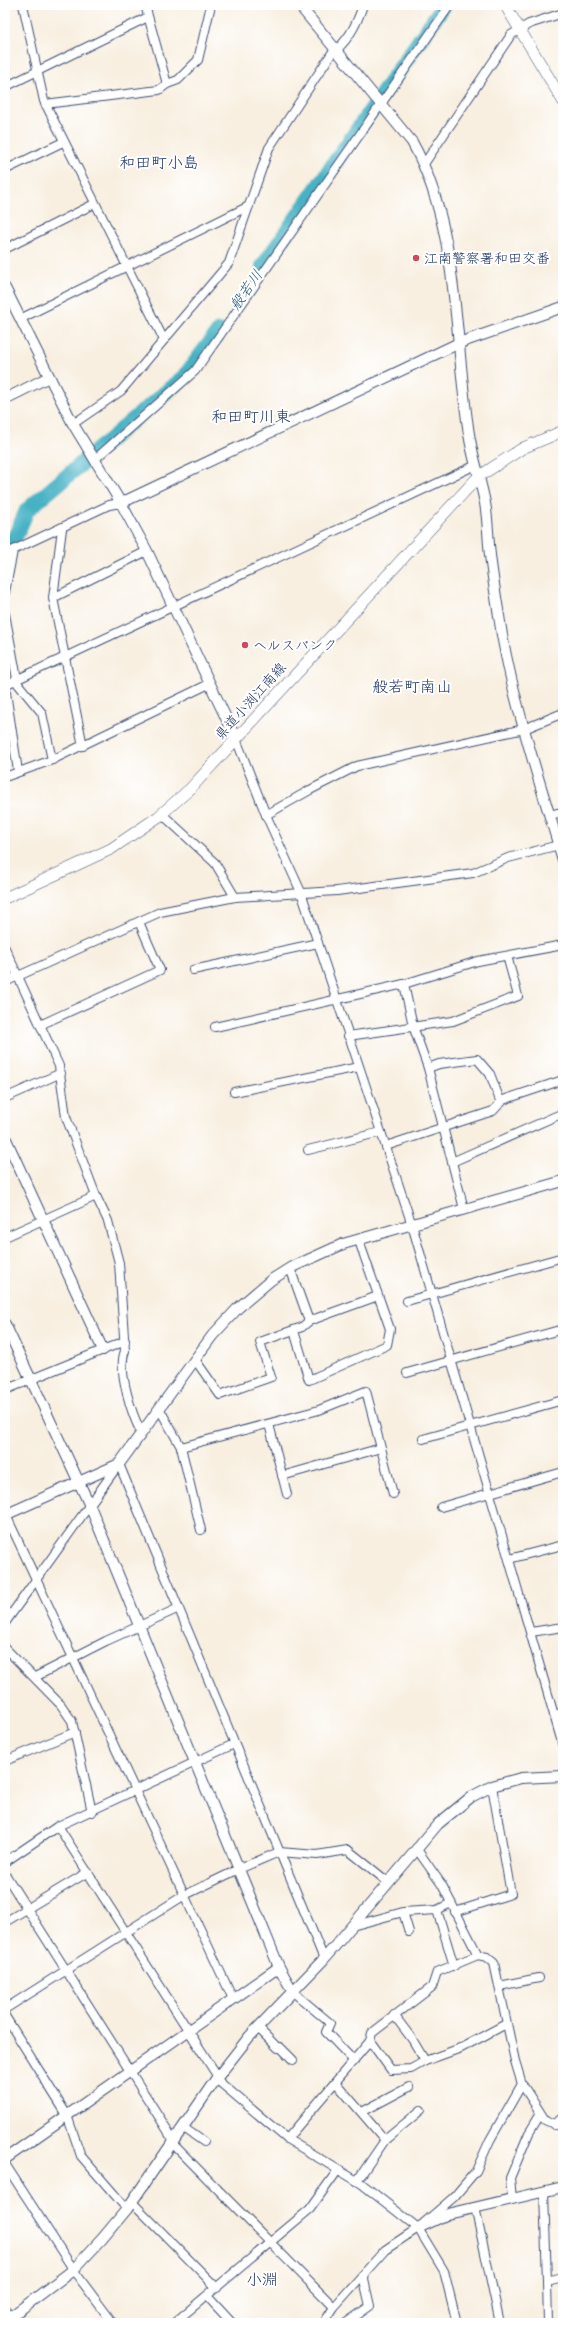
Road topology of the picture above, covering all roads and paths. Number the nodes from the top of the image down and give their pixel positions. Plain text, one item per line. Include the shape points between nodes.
1 (23, 5) edge
2 (145, 5) edge
3 (211, 5) edge
4 (299, 5) edge
5 (363, 5) edge
6 (450, 5) edge
7 (508, 6) edge
8 (563, 13) edge
9 (148, 17) junction
10 (519, 29) junction
11 (337, 50) junction
12 (37, 72) junction
13 (167, 84) junction
14 (5, 87) edge
15 (559, 88) edge
16 (378, 100) junction
17 (563, 101) edge
18 (45, 104) junction
19 (63, 142) junction
20 (424, 164) junction
21 (5, 170) edge
22 (94, 204) junction
23 (249, 206) junction
24 (5, 249) edge
25 (126, 267) junction
26 (5, 288) edge
27 (563, 307) edge
28 (20, 319) junction
29 (164, 340) junction
30 (460, 343) junction
31 (49, 377) junction
32 (5, 399) edge
33 (73, 424) junction
34 (563, 431) edge
35 (91, 456) junction
36 (476, 465) junction
37 (478, 477) junction
38 (121, 503) junction
39 (62, 529) junction
40 (13, 550) junction
41 (147, 552) junction
42 (5, 554) edge
43 (5, 592) edge
44 (53, 598) junction
45 (174, 607) junction
46 (5, 614) edge
47 (64, 658) junction
48 (17, 680) junction
49 (209, 684) junction
50 (5, 686) edge
51 (563, 713) edge
52 (524, 729) junction
53 (236, 739) junction
54 (83, 746) junction
55 (52, 760) junction
56 (18, 772) junction
57 (5, 777) edge
58 (563, 812) edge
59 (162, 814) junction
60 (550, 814) junction
61 (266, 815) junction
62 (558, 846) junction
63 (563, 860) edge
64 (301, 892) junction
65 (235, 897) junction
66 (5, 898) edge
67 (139, 922) junction
68 (318, 943) junction
69 (563, 945) edge
70 (5, 948) edge
71 (507, 956) junction
72 (194, 970) dead end
73 (18, 977) junction
74 (5, 982) edge
75 (404, 984) junction
76 (336, 998) junction
77 (40, 1025) junction
78 (413, 1026) junction
79 (215, 1027) dead end
80 (348, 1036) junction
81 (359, 1067) junction
82 (428, 1068) junction
83 (61, 1072) junction
84 (563, 1080) edge
85 (234, 1092) dead end
86 (5, 1098) edge
87 (501, 1103) junction
88 (563, 1113) edge
89 (443, 1126) junction
90 (381, 1132) junction
91 (5, 1137) edge
92 (386, 1146) junction
93 (308, 1150) dead end
94 (452, 1162) junction
95 (563, 1182) edge
96 (96, 1196) junction
97 (464, 1209) junction
98 (43, 1220) junction
99 (412, 1225) junction
100 (5, 1237) edge
101 (359, 1241) junction
102 (563, 1257) edge
103 (290, 1268) junction
104 (432, 1294) junction
105 (378, 1296) junction
106 (408, 1301) dead end
107 (309, 1321) junction
108 (5, 1324) edge
109 (563, 1329) edge
110 (294, 1331) junction
111 (125, 1341) junction
112 (103, 1350) junction
113 (196, 1361) junction
114 (453, 1361) junction
115 (407, 1373) dead end
116 (30, 1380) junction
117 (5, 1390) edge
118 (563, 1400) edge
119 (159, 1408) junction
120 (269, 1424) junction
121 (471, 1426) junction
122 (141, 1432) junction
123 (423, 1439) dead end
124 (181, 1447) junction
125 (381, 1448) junction
126 (119, 1464) junction
127 (563, 1472) edge
128 (282, 1476) junction
129 (78, 1480) junction
130 (490, 1493) junction
131 (287, 1494) dead end
132 (392, 1494) dead end
133 (90, 1506) junction
134 (442, 1507) dead end
135 (5, 1514) edge
136 (201, 1530) dead end
137 (563, 1545) edge
138 (509, 1560) junction
139 (37, 1580) junction
140 (179, 1608) junction
141 (5, 1623) edge
142 (139, 1625) junction
143 (563, 1627) edge
144 (531, 1632) junction
145 (5, 1648) edge
146 (73, 1657) junction
147 (35, 1677) junction
148 (563, 1713) edge
149 (554, 1716) junction
150 (75, 1732) junction
151 (234, 1744) junction
152 (563, 1746) edge
153 (5, 1761) edge
154 (194, 1762) junction
155 (563, 1776) edge
156 (492, 1786) junction
157 (136, 1791) junction
158 (92, 1812) junction
159 (58, 1826) junction
160 (416, 1848) junction
161 (279, 1852) junction
162 (5, 1862) edge
163 (239, 1869) junction
164 (88, 1872) junction
165 (5, 1874) edge
166 (388, 1882) junction
167 (183, 1896) junction
168 (451, 1903) junction
169 (27, 1909) junction
170 (437, 1910) junction
171 (403, 1912) junction
172 (455, 1912) junction
173 (5, 1922) edge
174 (352, 1926) junction
175 (409, 1932) dead end
176 (126, 1933) junction
177 (478, 1955) junction
178 (324, 1959) junction
179 (454, 1966) junction
180 (279, 1967) junction
181 (66, 1970) junction
182 (539, 1978) dead end
183 (499, 1986) junction
184 (293, 1992) junction
185 (233, 1999) junction
186 (5, 2009) edge
187 (394, 2015) junction
188 (5, 2016) edge
189 (506, 2024) junction
190 (258, 2028) junction
191 (188, 2030) junction
192 (370, 2041) junction
193 (293, 2060) dead end
194 (354, 2061) junction
195 (425, 2061) junction
196 (129, 2070) junction
197 (217, 2078) junction
198 (336, 2083) junction
199 (522, 2084) junction
200 (409, 2087) dead end
201 (421, 2110) dead end
202 (362, 2112) junction
203 (67, 2115) junction
204 (540, 2115) junction
205 (563, 2118) edge
206 (554, 2125) junction
207 (184, 2128) junction
208 (563, 2128) edge
209 (287, 2139) junction
210 (385, 2140) junction
211 (204, 2142) dead end
212 (173, 2144) junction
213 (5, 2159) edge
214 (5, 2164) edge
215 (338, 2170) junction
216 (357, 2181) junction
217 (563, 2187) edge
218 (544, 2192) junction
219 (512, 2199) junction
220 (129, 2205) junction
221 (475, 2207) junction
222 (418, 2228) junction
223 (270, 2242) junction
224 (73, 2270) junction
225 (364, 2273) junction
226 (563, 2277) edge
227 (547, 2281) junction
228 (217, 2288) junction
229 (207, 2296) junction
230 (334, 2307) junction
231 (9, 2317) edge
232 (328, 2322) edge
233 (113, 2323) edge
234 (174, 2323) edge
235 (232, 2323) edge
236 (346, 2323) edge
237 (457, 2323) edge
238 (500, 2323) edge
239 (548, 2323) edge

1 - 12 street
2 - 9 street
3 - 13 street via 198,60 178,80
4 - 11 street
5 - 11 street via 344,46
6 - 16 street
7 - 10 main road
8 - 10 street
9 - 12 street
9 - 13 street
10 - 15 main road
10 - 20 street via 511,35
11 - 16 street
11 - 23 street via 272,143
12 - 14 street
12 - 18 street
13 - 18 street via 159,90
15 - 17 main road
16 - 20 street via 412,142
16 - 35 street via 195,371
18 - 19 street
19 - 21 street
19 - 22 street
20 - 30 street via 442,224
22 - 24 street
22 - 25 street
23 - 25 street
23 - 29 street via 229,264
25 - 28 street
25 - 29 street
26 - 28 street
27 - 30 street
28 - 31 street
29 - 33 street via 117,394
30 - 36 street via 468,428
30 - 38 street
31 - 32 street
31 - 33 street
33 - 35 street
34 - 37 main road, 県道小渕江南線 via 523,448
35 - 38 street
36 - 37 street
36 - 45 street
37 - 52 street via 485,503 502,636
37 - 53 main road, 県道小渕江南線
38 - 39 street via 109,505
38 - 41 street
39 - 40 street
39 - 44 street
40 - 42 street
40 - 43 street
41 - 44 street
41 - 45 street
44 - 47 street
45 - 47 street
45 - 49 street
46 - 48 street
47 - 48 street
47 - 54 street
48 - 50 street
48 - 55 street via 21,689 42,713
49 - 53 street
49 - 54 street
50 - 56 street
51 - 52 street
52 - 60 street
52 - 61 street via 357,766
53 - 59 main road, 県道小渕江南線 via 190,789
53 - 61 street
54 - 55 street
55 - 56 street
56 - 57 street
58 - 60 street
59 - 65 street via 215,863
59 - 66 main road, 県道小渕江南線 via 111,849
60 - 62 street
61 - 64 street
62 - 63 street
62 - 64 street via 508,858 473,873 337,891
64 - 65 street
64 - 68 street
65 - 67 street via 160,912
67 - 73 street
67 - 77 street via 160,970
68 - 72 street
68 - 76 street
69 - 71 street
70 - 73 street
71 - 75 street via 478,961
71 - 78 street via 518,996 453,1021
73 - 74 street
73 - 77 street
75 - 76 street
75 - 78 street
76 - 79 street
76 - 80 street
77 - 83 street
78 - 80 street
78 - 82 street
80 - 81 street
81 - 85 street
81 - 90 street
82 - 87 street via 438,1064 477,1060 490,1074
82 - 89 street
83 - 86 street
83 - 96 street via 66,1117
84 - 87 street
87 - 89 street via 493,1111
88 - 94 street
89 - 92 street
89 - 94 street
90 - 92 street
90 - 93 street
91 - 98 street
92 - 99 street
94 - 97 street
95 - 97 street
96 - 98 street
96 - 111 street via 108,1221 119,1262
97 - 99 street
98 - 100 street
98 - 112 street
99 - 101 street
99 - 104 street
101 - 103 street via 321,1252
101 - 105 street
102 - 104 street
103 - 107 street
103 - 113 street via 271,1280 238,1308 212,1336
104 - 106 street
104 - 114 street
105 - 107 street
105 - 110 street via 390,1329 387,1345 309,1380
107 - 110 street
108 - 116 street
109 - 114 street
110 - 113 street via 260,1342 271,1377 220,1395
111 - 112 street
111 - 122 street via 128,1402
112 - 116 street
113 - 119 street
114 - 115 street
114 - 121 street
116 - 117 street
116 - 129 street
118 - 121 street
119 - 122 street
119 - 124 street
120 - 124 street
120 - 125 street via 319,1410 366,1390
120 - 128 street
121 - 123 street
121 - 130 street
122 - 126 street
124 - 136 street
125 - 128 street
125 - 132 street
126 - 129 street
126 - 133 street
126 - 140 street
127 - 130 street
128 - 131 street
129 - 133 street
129 - 135 street
130 - 134 street
130 - 138 street
133 - 139 street
133 - 142 street
135 - 139 street
137 - 138 street
138 - 144 street
139 - 141 street
139 - 146 street
140 - 142 street
140 - 151 street
142 - 146 street
142 - 154 street
143 - 144 street
144 - 149 street
145 - 147 street
146 - 147 street
146 - 157 street
147 - 150 street via 61,1705 72,1721
148 - 149 street
149 - 152 street
150 - 153 street
150 - 158 street
151 - 154 street
151 - 161 street
154 - 157 street
154 - 163 street
155 - 156 street via 521,1778
156 - 160 street via 455,1809
156 - 172 street via 511,1894
157 - 158 street
157 - 167 street
158 - 159 street
159 - 162 street
159 - 164 street
160 - 166 street
160 - 168 street via 442,1885
161 - 163 street
161 - 166 street via 317,1855 348,1850
161 - 178 street
163 - 167 street
163 - 180 street
164 - 169 street
164 - 176 street
165 - 169 street
166 - 174 street
167 - 176 street
167 - 185 street
168 - 170 street
168 - 172 street
169 - 173 street
169 - 181 street
170 - 171 street
170 - 179 street
171 - 174 street
171 - 175 street
172 - 177 street
174 - 178 street
176 - 181 street
176 - 191 street
177 - 179 street
177 - 183 street via 494,1963
178 - 184 street
179 - 187 street via 437,1972 432,1987
180 - 184 street
180 - 185 street
181 - 186 street
181 - 196 street
182 - 183 street
183 - 189 street
184 - 190 street
184 - 194 street via 330,2023 326,2032
185 - 191 street
187 - 192 street via 372,2033
187 - 195 street
188 - 203 street
189 - 195 street via 461,2048
189 - 199 street
190 - 193 street
190 - 197 street
191 - 196 street
191 - 197 street
192 - 194 street
192 - 195 street via 391,2070 411,2069
194 - 198 street
196 - 203 street
196 - 212 street via 168,2131
197 - 207 street
197 - 209 street
198 - 202 street
198 - 209 street
199 - 204 street
199 - 222 street via 490,2140 476,2171 454,2197
200 - 202 street
201 - 210 street
202 - 210 street
203 - 213 street
203 - 220 street via 81,2156
204 - 206 street
204 - 219 street via 529,2133 510,2178
205 - 206 street
206 - 208 street
207 - 211 street
207 - 212 street
209 - 215 street
210 - 216 street
212 - 220 street
212 - 223 street
214 - 224 street
215 - 216 street
215 - 223 street via 310,2209
216 - 222 street
217 - 218 street
218 - 219 street
218 - 227 street
219 - 221 street
220 - 224 street
220 - 228 street
221 - 222 street via 442,2216
221 - 238 street
222 - 225 street via 385,2250
222 - 237 street via 444,2271
223 - 228 street
223 - 230 street
224 - 231 street
224 - 233 street
225 - 230 street
225 - 236 street via 370,2306
226 - 227 street
227 - 239 street
228 - 229 street
229 - 234 street
229 - 235 street
230 - 232 street

